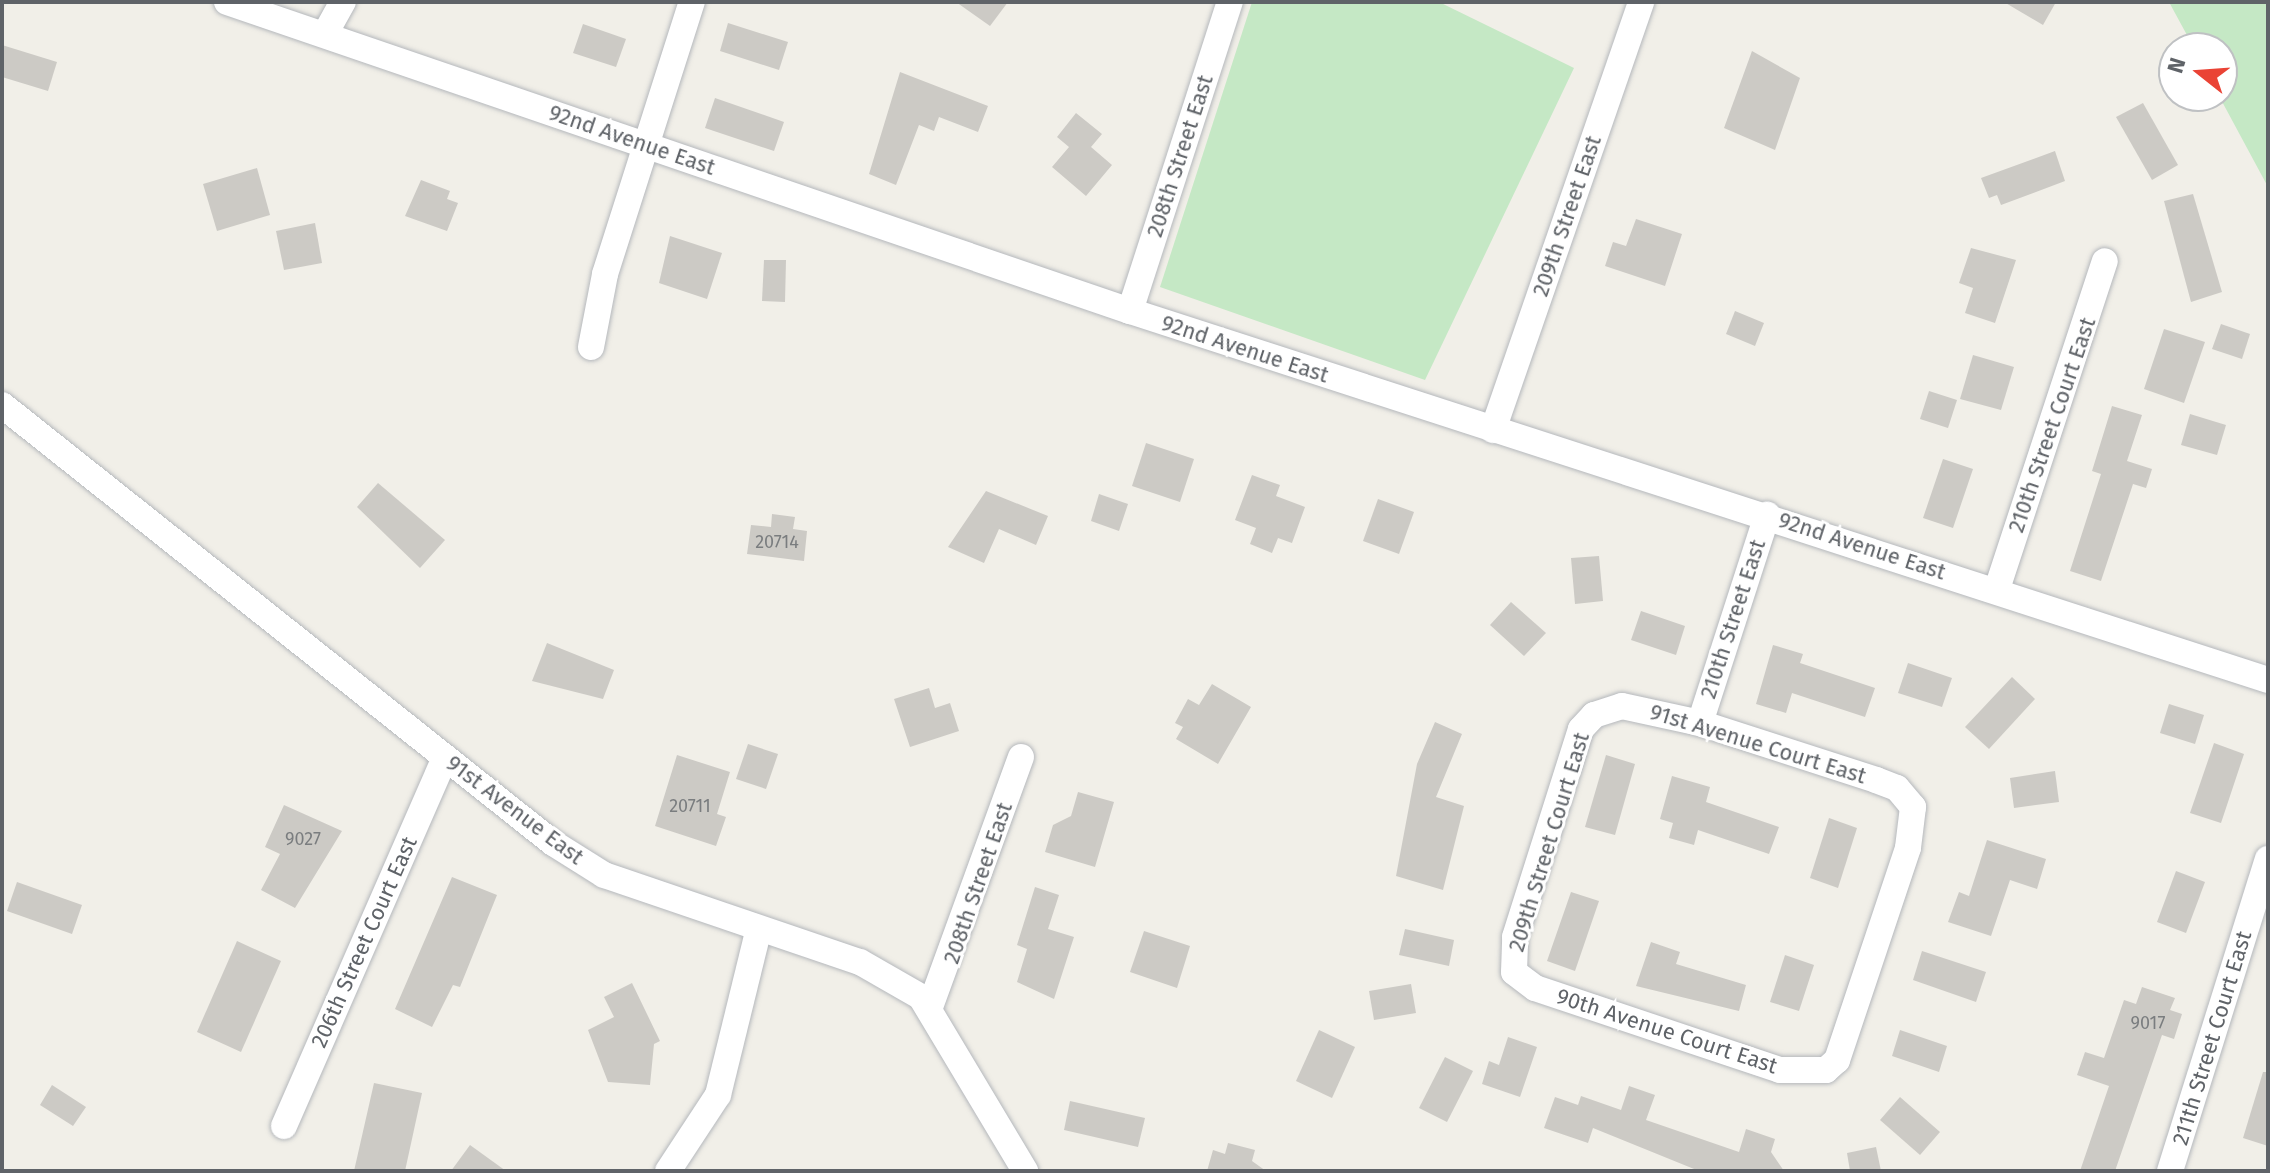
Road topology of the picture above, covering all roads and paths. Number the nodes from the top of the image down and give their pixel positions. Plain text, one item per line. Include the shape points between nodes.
1 (227, 2) edge
2 (343, 2) edge
3 (692, 2) edge
4 (1230, 2) edge
5 (1641, 2) edge
6 (325, 34) junction
7 (646, 146) junction
8 (2105, 261) dead end
9 (1130, 311) junction
10 (591, 347) dead end
11 (2, 405) edge
12 (1493, 430) junction
13 (1767, 515) junction
14 (1997, 589) junction
15 (2268, 680) edge
16 (1594, 715) joint
17 (1700, 723) junction
18 (1021, 757) dead end
19 (445, 758) junction
20 (2268, 859) edge
21 (758, 932) junction
22 (1514, 972) joint
23 (930, 1007) junction
24 (1826, 1070) joint
25 (284, 1126) dead end
26 (668, 1171) edge
27 (1025, 1171) edge
28 (2170, 1171) edge

1 - 6 street, 92nd Avenue East
2 - 6 street
3 - 7 street
4 - 9 street, 208th Street East
5 - 12 street, 209th Street East
6 - 7 street, 92nd Avenue East
7 - 9 street, 92nd Avenue East
7 - 10 street via 605,274
8 - 14 street, 210th Street Court East
9 - 12 street, 92nd Avenue East
11 - 19 street, 91st Avenue East via 236,584
12 - 13 street, 92nd Avenue East
13 - 14 street, 92nd Avenue East
13 - 17 street, 210th Street East
14 - 15 street, 92nd Avenue East
16 - 17 street, 91st Avenue Court East via 1622,706
16 - 22 street, 209th Street Court East via 1581,729 1515,937
17 - 24 street, 91st Avenue Court East via 1876,780 1913,807 1908,848 1837,1060
18 - 23 street, 208th Street East
19 - 21 street, 91st Avenue East via 604,875
19 - 25 street, 206th Street Court East
20 - 28 street, 211th Street Court East
21 - 23 street, 91st Avenue East via 860,962
21 - 26 street via 718,1095
22 - 24 street, 90th Avenue Court East via 1535,988 1780,1070
23 - 27 street, 91st Avenue East

